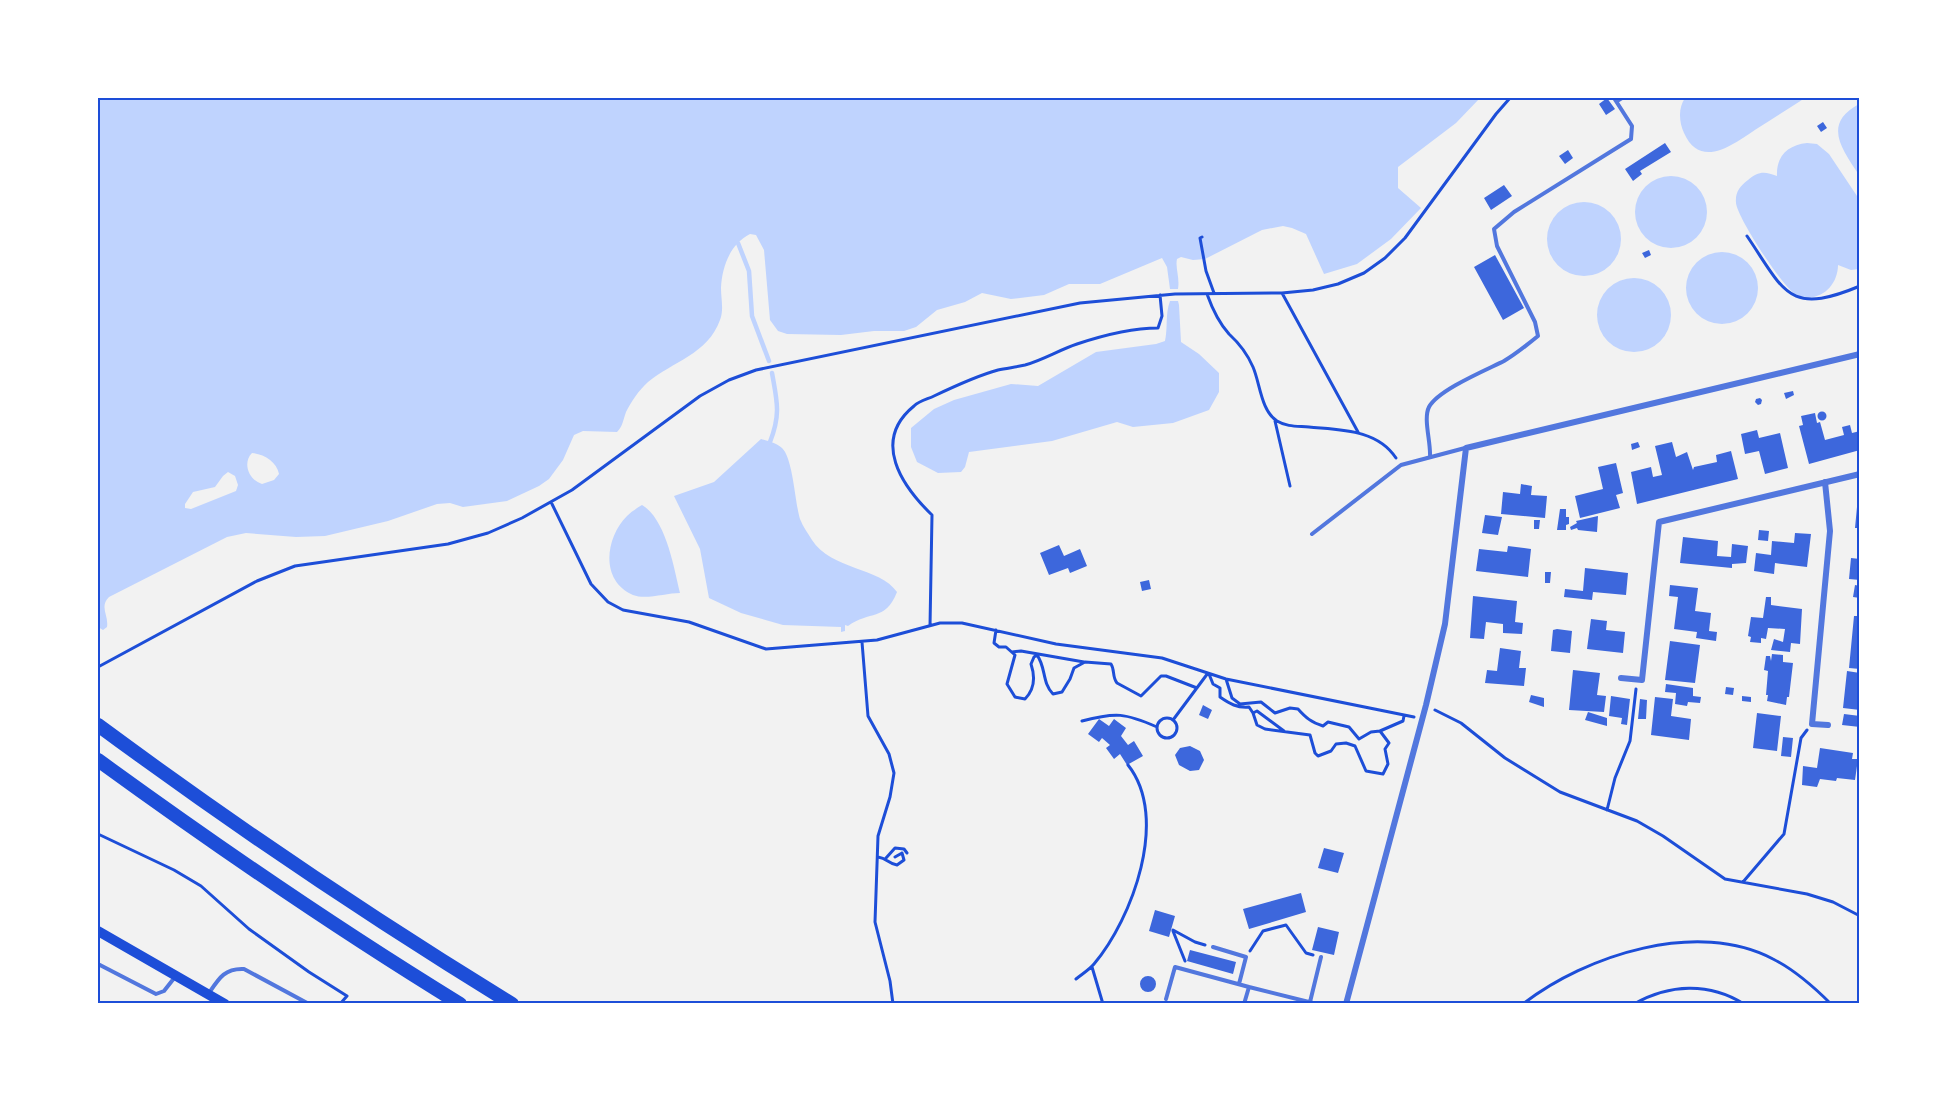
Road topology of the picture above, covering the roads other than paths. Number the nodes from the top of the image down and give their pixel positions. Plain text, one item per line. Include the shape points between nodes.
1 (1622, 98) edge
2 (1615, 99) edge
3 (1860, 354) edge
4 (1467, 448) junction
5 (1430, 457) junction
6 (1860, 474) edge
7 (1825, 482) junction
8 (1312, 534) dead end
9 (1622, 678) dead end
10 (98, 725) edge
11 (1828, 725) dead end
12 (98, 760) edge
13 (98, 931) edge
14 (1213, 947) road end
15 (1321, 957) road end
16 (98, 964) edge
17 (176, 976) junction
18 (1239, 984) junction
19 (1249, 987) junction
20 (208, 994) junction
21 (1166, 999) dead end
22 (1310, 1002) junction
23 (225, 1004) edge
24 (309, 1004) edge
25 (460, 1004) edge
26 (512, 1004) edge
27 (1244, 1004) edge
28 (1317, 1004) edge
29 (1346, 1004) edge

1 - 2 lane
2 - 5 lane via 1632,126 1631,139 1514,212 1494,229 1497,246 1535,322 1538,336 1505,360 1438,396 1427,416
3 - 4 street
4 - 5 lane
4 - 29 street via 1445,624
5 - 8 lane via 1401,465
6 - 7 street
7 - 9 street via 1659,522 1642,680
7 - 11 street via 1830,531 1812,724
10 - 26 highway via 362,908
12 - 25 highway via 346,931
13 - 17 main road
14 - 18 lane via 1246,957
15 - 22 lane
16 - 17 lane via 156,994 164,991
17 - 20 main road
18 - 19 lane
18 - 21 lane via 1175,967
19 - 22 lane
19 - 27 lane
20 - 23 main road
20 - 24 lane via 219,979 235,968 244,969
22 - 28 lane

